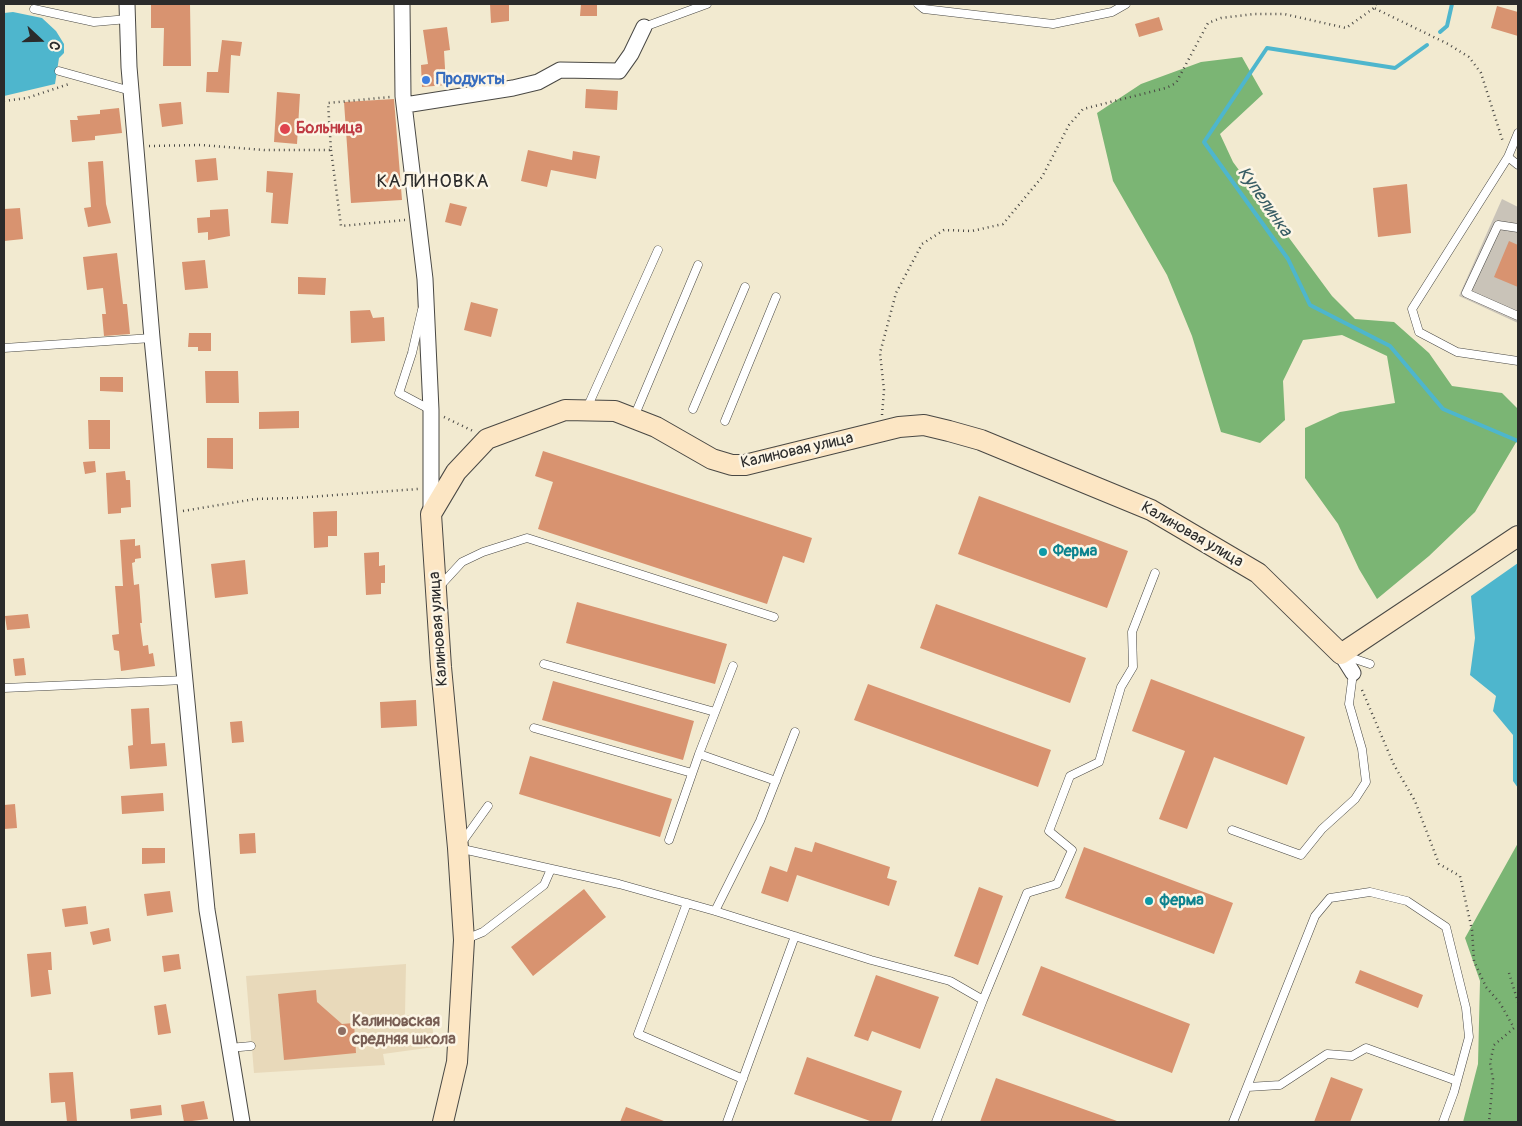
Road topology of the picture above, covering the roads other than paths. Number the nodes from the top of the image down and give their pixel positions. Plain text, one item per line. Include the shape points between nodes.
1 (127, 4) edge
2 (402, 4) edge
3 (706, 4) edge
4 (918, 4) edge
5 (1126, 4) edge
6 (34, 9) dead end
7 (128, 19) junction
8 (644, 27) joint
9 (58, 71) dead end
10 (131, 91) junction
11 (405, 105) junction
12 (1518, 133) edge
13 (1508, 157) junction
14 (1518, 165) edge
15 (1518, 228) edge
16 (658, 250) dead end
17 (698, 265) dead end
18 (745, 287) dead end
19 (425, 294) junction
20 (776, 297) dead end
21 (1518, 316) edge
22 (152, 338) junction
23 (4, 348) edge
24 (1518, 361) edge
25 (693, 409) dead end
26 (431, 410) junction
27 (586, 410) junction
28 (634, 417) junction
29 (725, 421) dead end
30 (430, 514) junction
31 (1518, 536) edge
32 (1155, 573) dead end
33 (436, 590) junction
34 (774, 617) dead end
35 (1341, 654) junction
36 (544, 664) dead end
37 (1370, 664) dead end
38 (733, 666) dead end
39 (1353, 673) joint
40 (185, 680) junction
41 (4, 688) edge
42 (715, 712) junction
43 (534, 728) dead end
44 (795, 732) dead end
45 (699, 754) junction
46 (692, 773) junction
47 (776, 781) junction
48 (488, 806) dead end
49 (1232, 830) dead end
50 (669, 840) dead end
51 (458, 848) junction
52 (551, 869) junction
53 (687, 903) junction
54 (715, 911) junction
55 (795, 936) junction
56 (464, 940) junction
57 (983, 1000) junction
58 (252, 1046) dead end
59 (229, 1048) junction
60 (743, 1079) junction
61 (1457, 1081) junction
62 (1248, 1087) junction
63 (242, 1122) edge
64 (443, 1122) edge
65 (727, 1122) edge
66 (936, 1122) edge
67 (1233, 1122) edge
68 (1443, 1122) edge

1 - 7 street
2 - 11 street
3 - 8 lane
4 - 5 lane via 924,8 1053,24 1112,12
6 - 7 lane via 94,22
7 - 10 street
8 - 11 street via 619,71 560,70 538,82 514,88
9 - 10 lane
10 - 22 street
11 - 19 street
12 - 13 lane
13 - 14 lane
13 - 24 lane via 1412,309 1419,332 1457,352
15 - 21 lane via 1498,225 1466,292
16 - 27 lane
17 - 28 lane
18 - 25 lane
19 - 26 street
19 - 26 lane via 412,354 399,393
20 - 29 lane
22 - 23 lane
22 - 40 street
26 - 30 street
27 - 28 street, Калиновая улица via 615,411
27 - 30 street, Калиновая улица via 565,410 487,439 456,472
28 - 35 street, Калиновая улица via 712,459 732,465 745,465 899,427 924,425 981,440 1151,510 1258,573
30 - 33 street, Калиновая улица
31 - 35 street
32 - 57 lane via 1132,632 1133,667 1121,687 1099,762 1070,776 1049,831 1072,850 1057,884 1027,892
33 - 34 lane via 462,562 526,538
33 - 51 street, Калиновая улица
35 - 37 lane
35 - 39 street
36 - 42 lane
38 - 42 lane
39 - 49 lane via 1349,704 1362,749 1366,782 1355,799 1322,829 1301,855
40 - 41 lane
40 - 59 street via 207,910
42 - 45 lane
43 - 46 lane
44 - 47 lane
45 - 46 lane
45 - 47 lane
46 - 50 lane
47 - 54 lane via 760,821
48 - 51 lane
51 - 52 lane
51 - 56 street, Калиновая улица
52 - 53 lane
52 - 56 lane via 544,884 483,932
53 - 54 lane
53 - 60 lane via 638,1034
54 - 55 lane
55 - 57 lane via 950,981
55 - 60 lane
56 - 64 street, Калиновая улица via 457,1062
57 - 66 lane
58 - 59 lane
59 - 63 street
60 - 65 lane
61 - 62 lane via 1366,1048 1352,1056 1328,1054 1280,1086
61 - 62 lane via 1469,1037 1466,1008 1446,927 1407,901 1370,892 1330,898 1315,916
61 - 68 lane
62 - 67 lane

